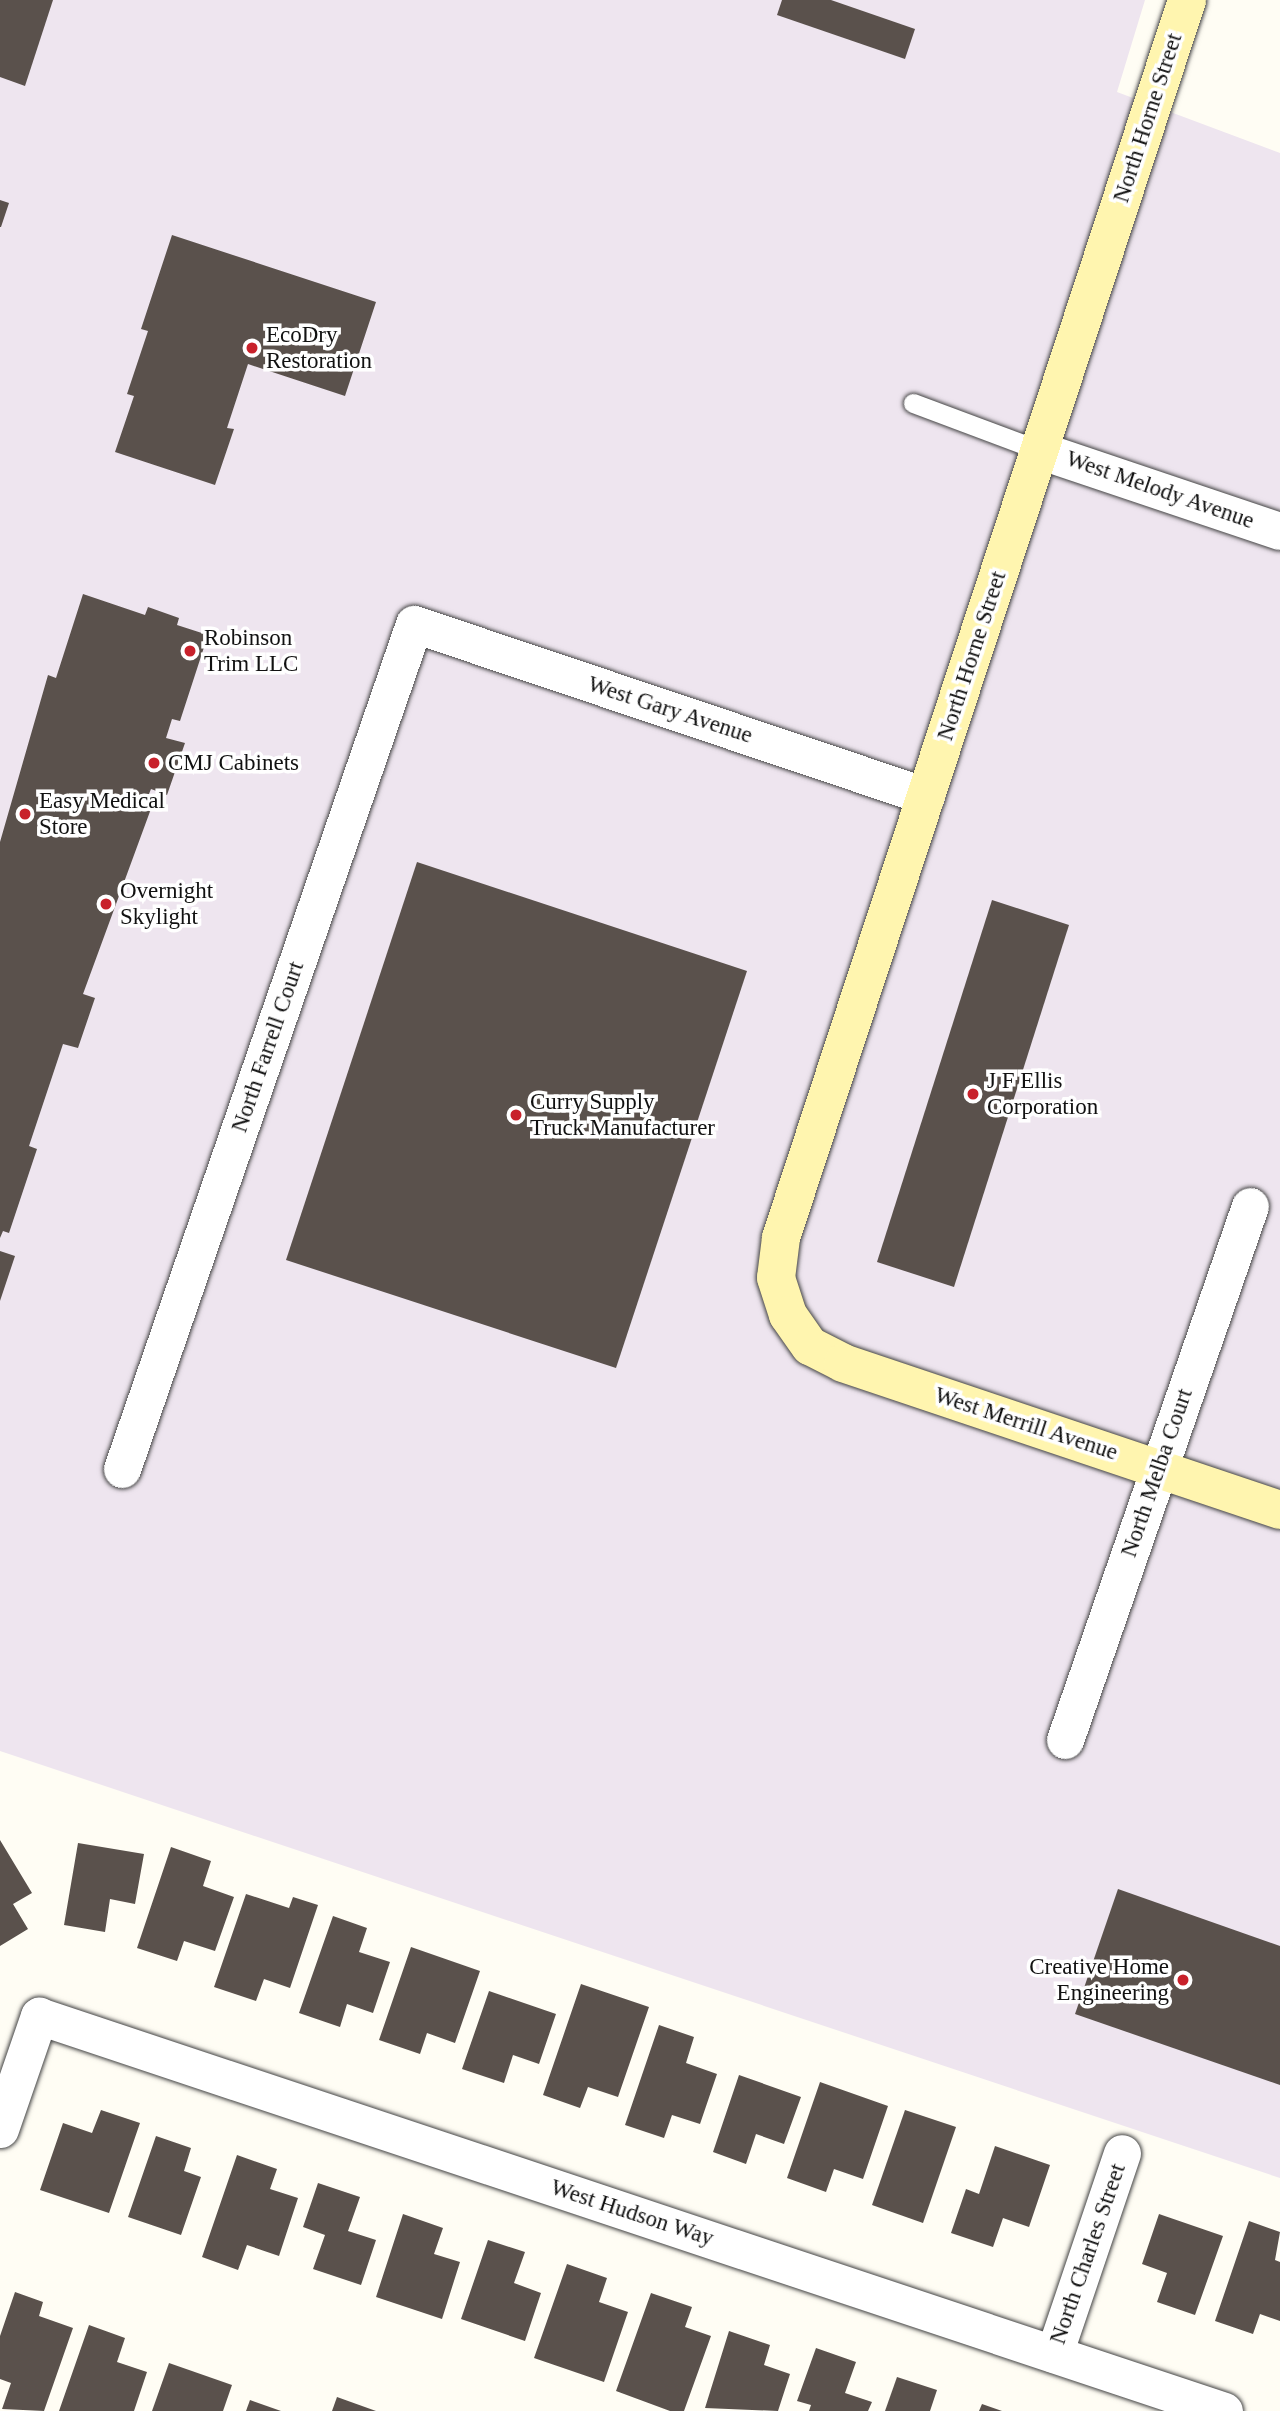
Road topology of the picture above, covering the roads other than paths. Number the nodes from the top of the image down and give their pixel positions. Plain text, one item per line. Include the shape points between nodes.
1 (1187, 0) edge
2 (913, 403) dead end
3 (1040, 450) junction
4 (1280, 531) edge
5 (414, 624) joint
6 (926, 796) junction
7 (1250, 1206) dead end
8 (788, 1315) joint
9 (122, 1469) dead end
10 (1158, 1469) junction
11 (1280, 1510) edge
12 (1065, 1740) dead end
13 (0, 2129) edge
14 (1122, 2153) dead end
15 (1054, 2354) junction
16 (1224, 2411) edge

1 - 3 street, North Horne Street
2 - 3 lane
3 - 4 street, West Melody Avenue
3 - 6 street, North Horne Street
5 - 6 street, West Gary Avenue
5 - 9 street, North Farrell Court
6 - 8 street, North Horne Street via 781,1238 776,1278
7 - 10 street, North Melba Court
8 - 10 street, West Merrill Avenue via 810,1346 843,1363
10 - 11 street, West Merrill Avenue
10 - 12 street, North Melba Court
13 - 15 street, West Hudson Way via 39,2016
14 - 15 street, North Charles Street
15 - 16 street, West Hudson Way

